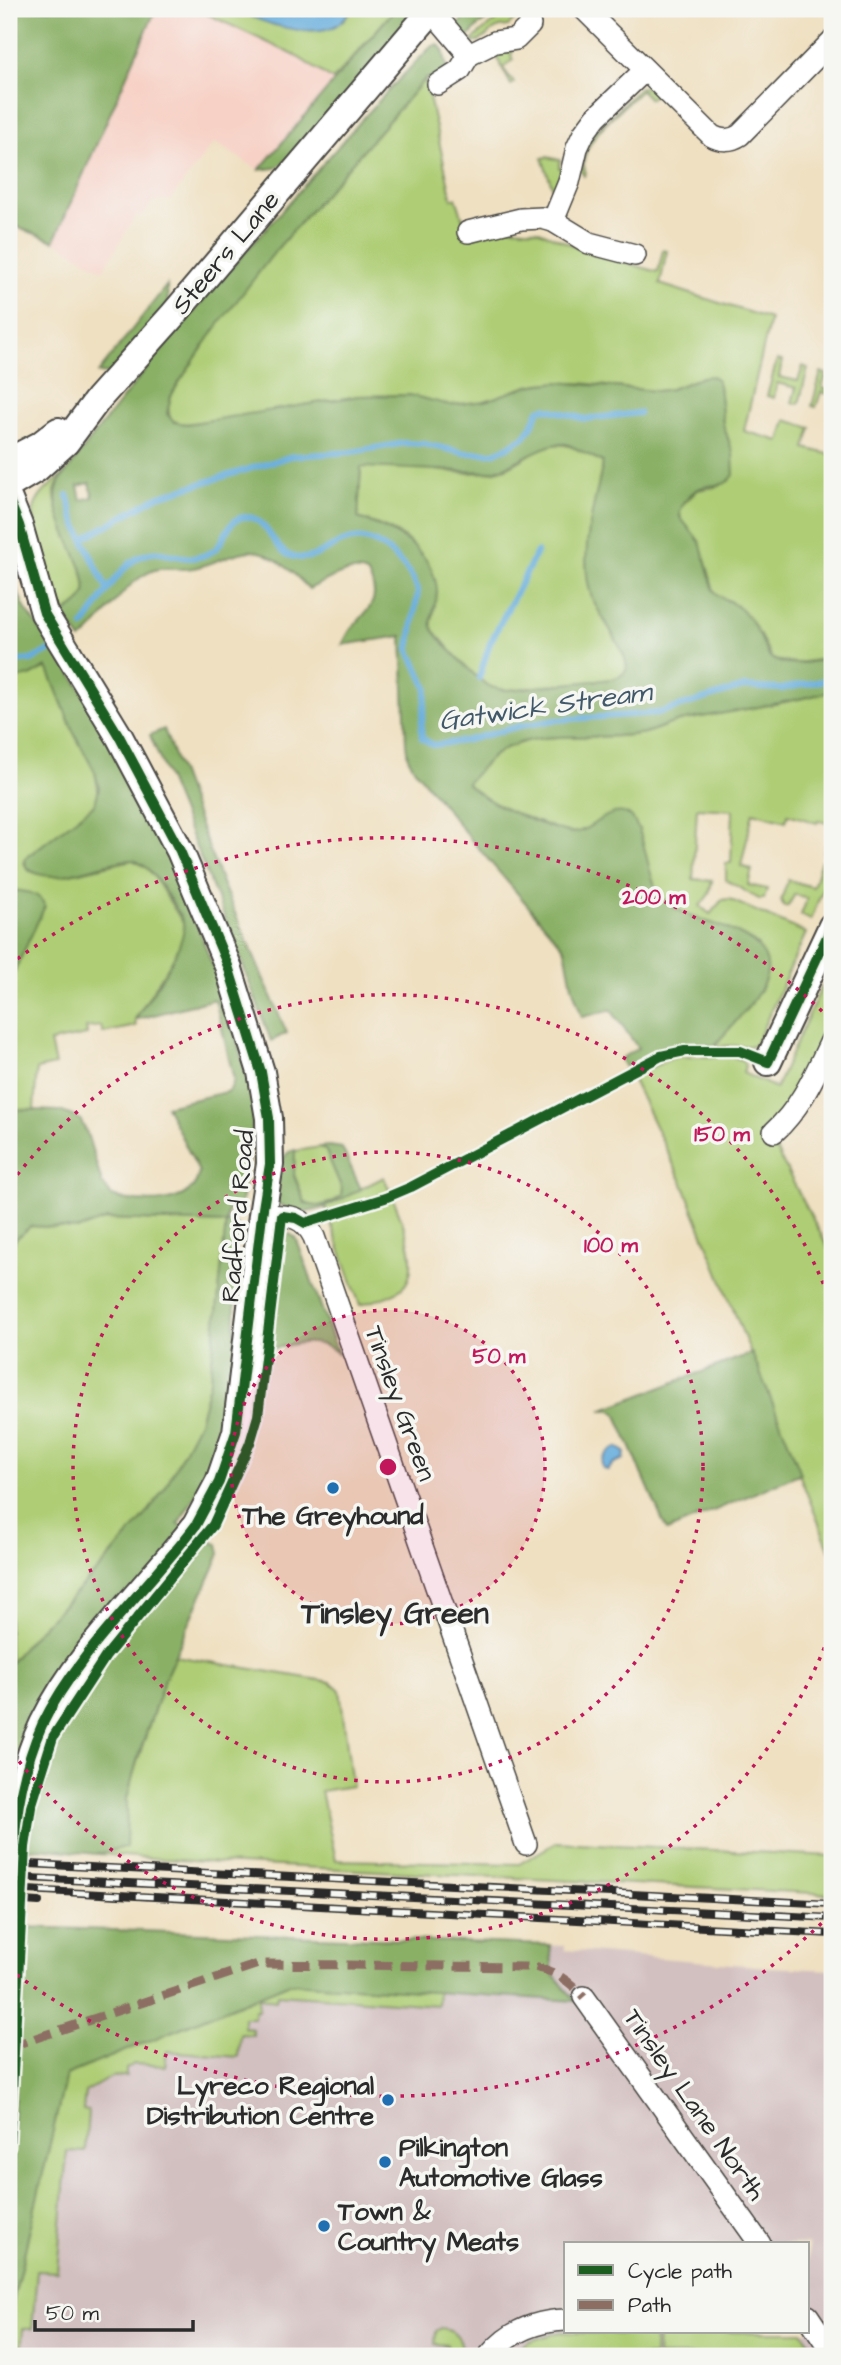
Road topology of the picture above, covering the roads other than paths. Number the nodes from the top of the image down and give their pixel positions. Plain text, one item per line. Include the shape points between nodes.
1 (584, 9) edge
2 (432, 10) edge
3 (530, 25) dead end
4 (832, 41) edge
5 (469, 55) junction
6 (645, 70) junction
7 (438, 83) dead end
8 (553, 221) junction
9 (468, 232) dead end
10 (635, 255) dead end
11 (98, 399) junction
12 (9, 461) edge
13 (9, 485) edge
14 (9, 500) edge
15 (9, 545) edge
16 (40, 603) junction
17 (832, 926) edge
18 (825, 958) edge
19 (832, 1039) edge
20 (768, 1062) dead end
21 (774, 1132) dead end
22 (262, 1215) junction
23 (526, 1844) dead end
24 (9, 1919) edge
25 (584, 1997) dead end
26 (753, 2242) edge
27 (810, 2318) edge
28 (564, 2319) edge
29 (832, 2352) edge
30 (489, 2356) edge

1 - 6 street
2 - 5 street
2 - 11 street, Steers Lane
3 - 5 street via 516,39 495,42
4 - 6 street via 731,139 712,136
5 - 7 street via 457,73
6 - 8 street via 584,133
8 - 9 street via 521,219
8 - 10 street via 589,243
11 - 12 street via 48,440
11 - 13 street, Steers Lane via 58,449
14 - 16 street, Radford Road
15 - 16 street
16 - 22 street, Radford Road via 154,798 228,966 261,1072 269,1118 271,1164
17 - 18 street
18 - 20 street
19 - 21 street via 807,1091
22 - 23 street, Tinsley Green via 296,1218 314,1237
22 - 24 street, Radford Road, bridge via 236,1432 227,1462 196,1525 82,1663 48,1714 18,1806
25 - 26 street, Tinsley Lane North
27 - 29 street
28 - 30 street via 521,2329

